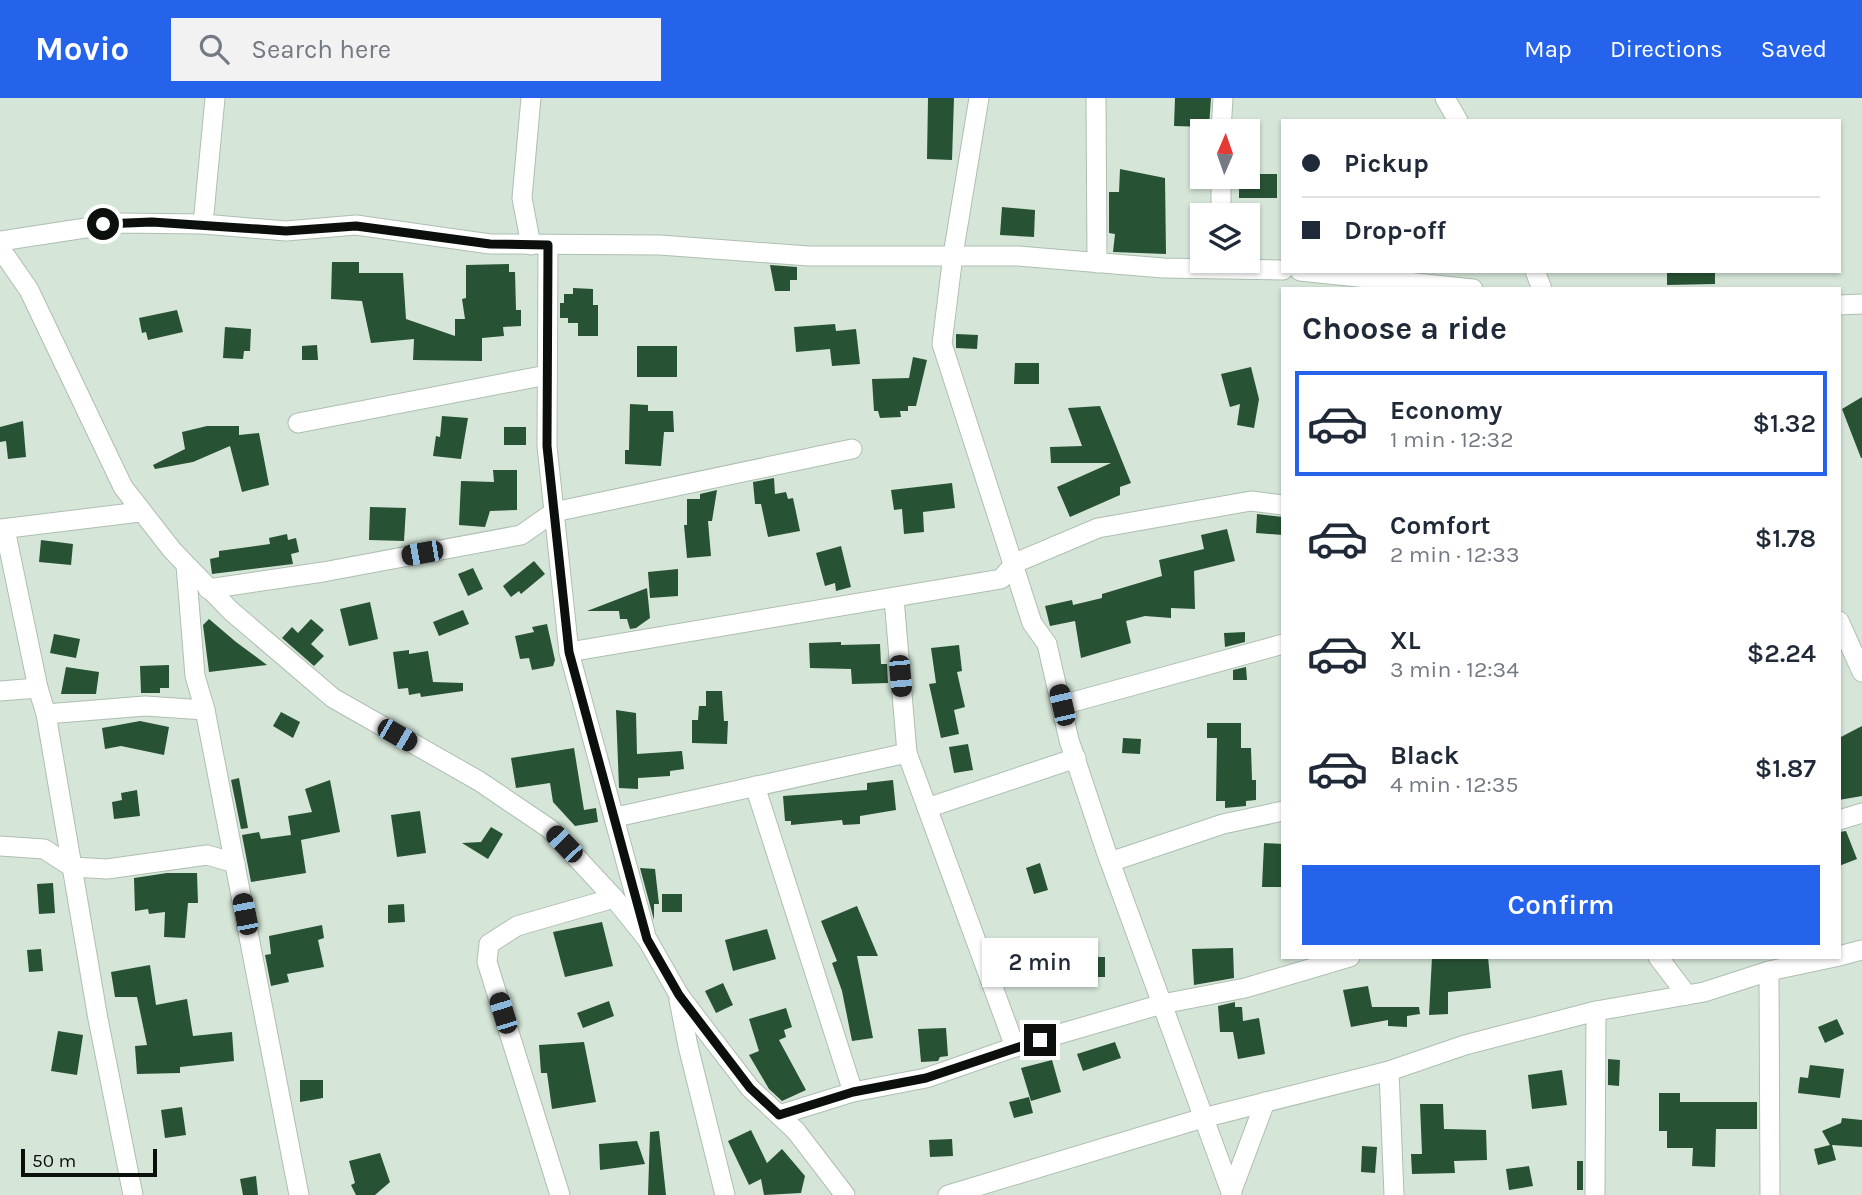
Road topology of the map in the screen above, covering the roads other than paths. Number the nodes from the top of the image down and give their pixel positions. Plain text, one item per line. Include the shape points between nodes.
1 (215, 98) edge
2 (531, 98) edge
3 (979, 98) edge
4 (1096, 98) edge
5 (1223, 98) edge
6 (1445, 98) edge
7 (1222, 119) edge
8 (1457, 119) edge
9 (203, 224) junction
10 (1, 240) edge
11 (540, 245) junction
12 (953, 255) junction
13 (1097, 262) junction
14 (1190, 264) edge
15 (1260, 268) edge
16 (1281, 270) edge
17 (1315, 273) edge
18 (1395, 284) edge
19 (1442, 287) edge
20 (1841, 304) edge
21 (1862, 304) edge
22 (547, 375) junction
23 (298, 423) dead end
24 (852, 449) dead end
25 (1281, 505) edge
26 (140, 512) junction
27 (554, 512) junction
28 (2, 529) edge
29 (1015, 563) junction
30 (186, 565) junction
31 (208, 589) junction
32 (894, 598) junction
33 (1841, 625) edge
34 (1281, 645) edge
35 (569, 652) junction
36 (1862, 672) edge
37 (38, 688) junction
38 (0, 691) edge
39 (1062, 705) junction
40 (205, 710) junction
41 (46, 714) junction
42 (907, 752) junction
43 (1076, 758) junction
44 (755, 786) junction
45 (927, 808) junction
46 (1281, 811) edge
47 (1862, 813) edge
48 (616, 817) junction
49 (1841, 819) edge
50 (0, 846) edge
51 (1110, 862) junction
52 (235, 863) junction
53 (72, 867) junction
54 (614, 898) junction
55 (647, 939) junction
56 (1862, 950) edge
57 (1841, 955) edge
58 (1343, 959) edge
59 (1660, 959) edge
60 (1825, 959) edge
61 (1769, 971) junction
62 (679, 995) junction
63 (1687, 995) junction
64 (1161, 1004) junction
65 (1596, 1011) junction
66 (1015, 1047) junction
67 (1389, 1071) junction
68 (853, 1092) junction
69 (1265, 1102) junction
70 (779, 1115) junction
71 (1203, 1118) junction
72 (1232, 1194) edge
73 (133, 1195) edge
74 (299, 1195) edge
75 (559, 1195) edge
76 (725, 1195) edge
77 (845, 1195) edge
78 (948, 1195) edge
79 (1394, 1195) edge
80 (1595, 1195) edge
81 (1770, 1195) edge

1 - 9 street
2 - 11 street via 522,198
3 - 12 street
4 - 13 street
5 - 7 street
6 - 8 street
9 - 10 street via 88,225
9 - 11 street via 286,231 356,226 490,244
10 - 26 street via 102,448
11 - 12 street via 660,245 809,256
11 - 22 street
12 - 13 street
12 - 29 street via 942,344
13 - 14 street
15 - 16 street
17 - 18 street
18 - 19 street
20 - 21 street
22 - 23 street
22 - 27 street via 547,446
24 - 27 street
25 - 29 street via 1251,501 1098,528
26 - 28 street
26 - 30 street
27 - 31 street via 521,535
27 - 35 street
28 - 37 street
29 - 32 street via 1001,579
29 - 39 street via 1032,623 1047,645
30 - 31 street
30 - 40 street via 195,676
31 - 54 street via 332,698 479,781 550,829
32 - 35 street
32 - 42 street
33 - 36 street
34 - 39 street
35 - 48 street
37 - 38 street
37 - 41 street
39 - 43 street
40 - 41 street via 145,706
40 - 52 street
41 - 53 street
42 - 44 street
42 - 45 street
43 - 45 street
43 - 51 street
44 - 48 street
44 - 68 street
45 - 66 street
46 - 51 street via 1223,824
47 - 49 street
48 - 55 street
50 - 53 street via 44,849
51 - 64 street
52 - 53 street via 207,855 107,869
52 - 74 street
53 - 73 street
54 - 55 street
54 - 75 street via 517,926 489,944 487,962
55 - 62 street
56 - 57 street
58 - 64 street via 1245,988
59 - 63 street
60 - 61 street
61 - 63 street
61 - 81 street
62 - 70 street via 750,1088
62 - 76 street
63 - 65 street
64 - 66 street
64 - 71 street
65 - 67 street via 1465,1045
65 - 80 street
66 - 68 street via 926,1078
67 - 69 street
67 - 79 street
68 - 70 street
69 - 71 street
69 - 72 street
70 - 77 street
71 - 72 street
71 - 78 street

